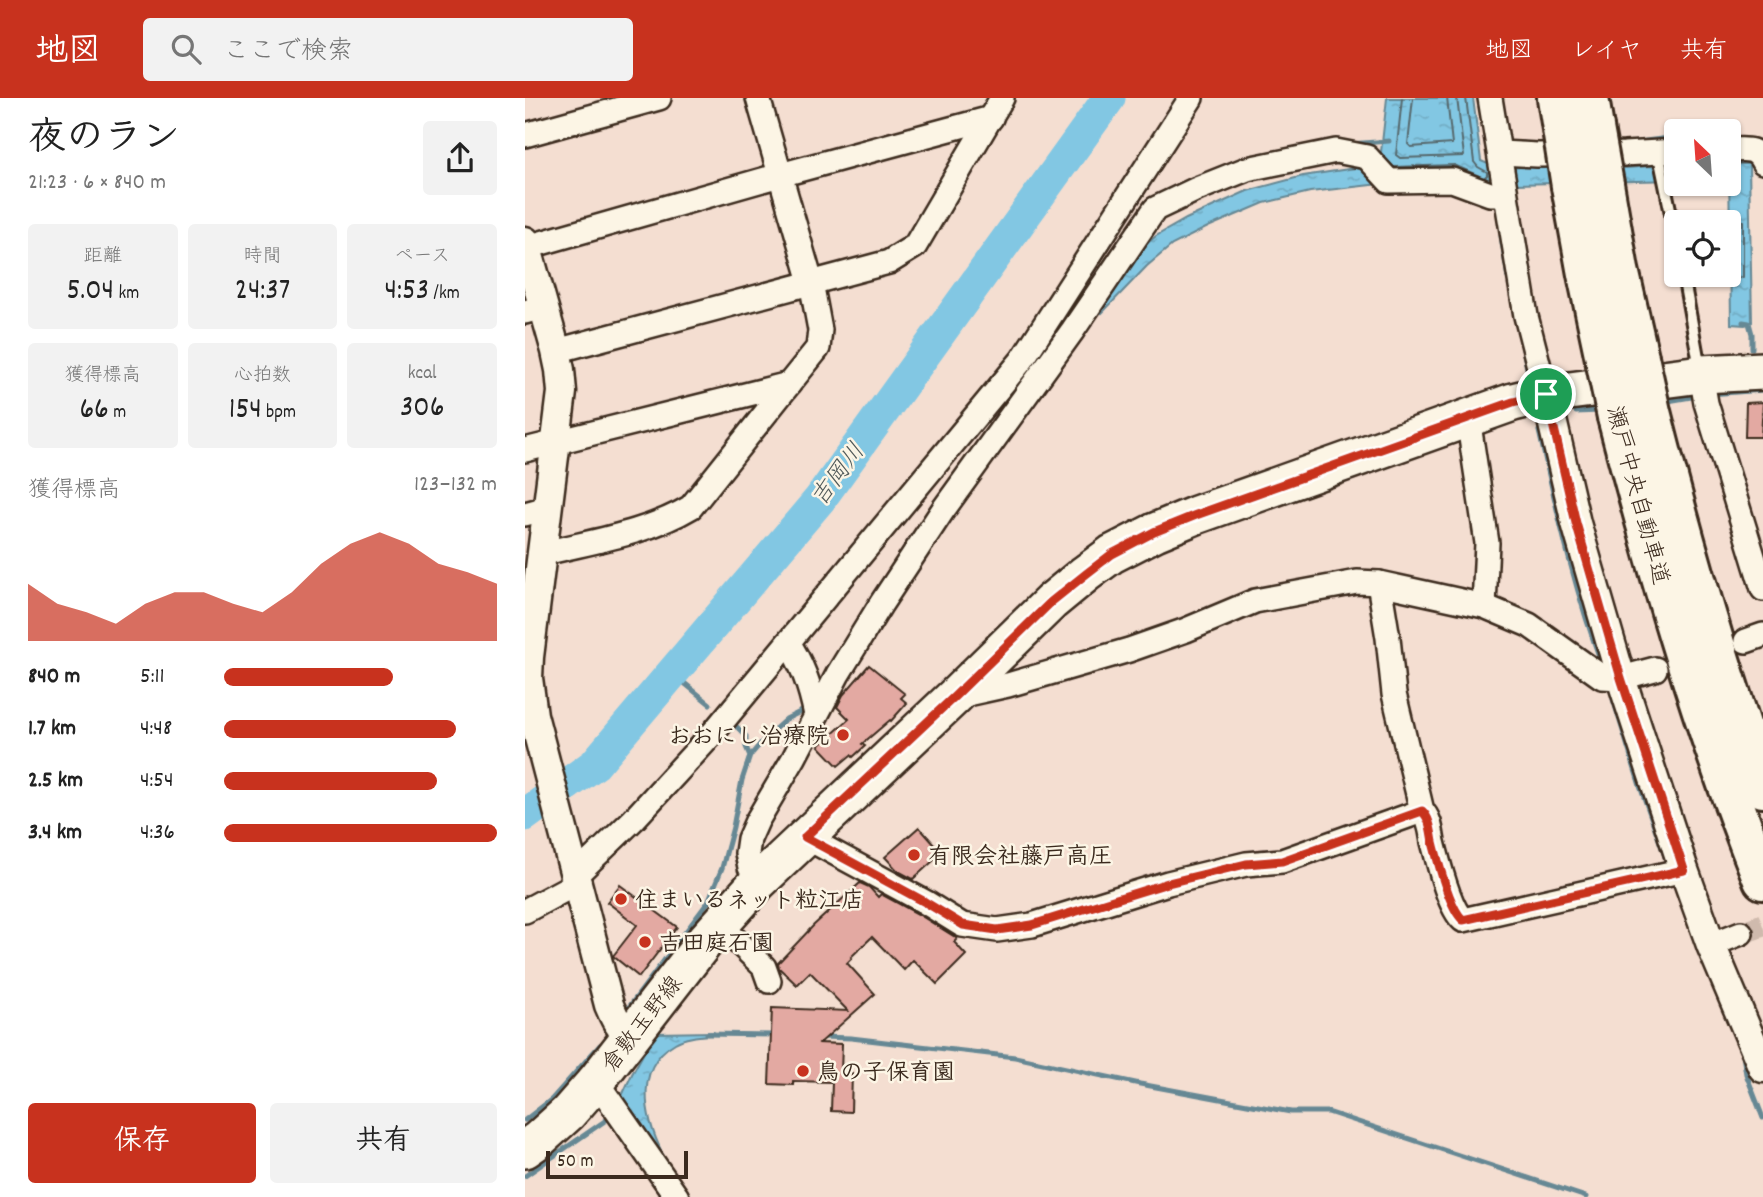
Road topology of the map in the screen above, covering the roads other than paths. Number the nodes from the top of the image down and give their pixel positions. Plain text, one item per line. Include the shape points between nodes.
1 (659, 98) edge
2 (758, 98) edge
3 (1002, 98) edge
4 (1191, 98) edge
5 (1490, 98) edge
6 (1576, 113) edge
7 (991, 118) junction
8 (525, 135) edge
9 (1741, 150) edge
10 (1664, 155) edge
11 (1763, 162) edge
12 (780, 174) junction
13 (1500, 180) junction
14 (526, 244) edge
15 (811, 282) junction
16 (1685, 287) edge
17 (534, 310) edge
18 (556, 351) junction
19 (1763, 371) edge
20 (789, 384) junction
21 (1703, 387) junction
22 (1546, 394) junction
23 (1634, 415) junction
24 (1468, 418) junction
25 (556, 441) junction
26 (525, 450) edge
27 (536, 511) edge
28 (541, 554) junction
29 (1379, 583) junction
30 (1763, 589) edge
31 (1484, 606) junction
32 (788, 643) junction
33 (1655, 669) dead end
34 (1621, 678) junction
35 (955, 696) junction
36 (818, 704) junction
37 (529, 718) edge
38 (1763, 788) edge
39 (1422, 811) junction
40 (805, 837) junction
41 (1684, 870) junction
42 (576, 872) junction
43 (1763, 880) edge
44 (758, 882) junction
45 (525, 911) edge
46 (719, 924) junction
47 (1741, 933) tunnel mouth
48 (1711, 945) junction
49 (769, 981) dead end
50 (631, 1036) junction
51 (1763, 1068) edge
52 (610, 1101) junction
53 (525, 1149) edge
54 (677, 1197) edge

1 - 8 street
2 - 12 street
3 - 7 street
4 - 32 street via 1022,360
5 - 13 street
6 - 23 highway, 瀬戸中央自動車道, bridge via 1587,185 1619,270 1622,358
7 - 12 street
7 - 15 street via 915,246 889,262
9 - 11 street via 1758,153
10 - 13 street via 1562,155
12 - 14 street
12 - 15 street
13 - 22 street
13 - 36 street via 1389,181 1367,157 1336,151 1247,169 1155,209 943,510
14 - 17 street
15 - 18 street
15 - 20 street via 820,330 818,348
16 - 21 lane
17 - 18 street
18 - 25 street via 562,391
19 - 21 main road, 倉敷玉野線
20 - 25 street
20 - 28 street via 691,508 647,529
21 - 22 main road, 倉敷玉野線
21 - 30 street
22 - 24 main road, 倉敷玉野線
22 - 34 street via 1576,523
23 - 38 highway, 瀬戸中央自動車道 via 1693,574
23 - 43 highway, 瀬戸中央自動車道 via 1662,584 1689,675
24 - 31 street via 1487,543
24 - 35 main road, 倉敷玉野線 via 1196,515 1112,554 1051,602
25 - 26 street
25 - 27 street
27 - 28 street
28 - 37 street via 528,667
29 - 31 street
29 - 35 street via 1357,582 1255,601 1129,650
29 - 39 street via 1394,694
31 - 34 street via 1529,625 1602,677
32 - 36 street
32 - 42 street via 669,782
33 - 34 street
34 - 41 street
35 - 40 main road, 倉敷玉野線
36 - 44 street via 749,839 747,853
37 - 42 street
39 - 40 street via 1282,861 1246,864 1032,925 997,930 963,925
39 - 41 street via 1427,815 1456,915 1463,920
40 - 44 main road, 倉敷玉野線
41 - 48 street
42 - 45 street
42 - 50 street via 609,1004 618,1024
44 - 46 main road, 倉敷玉野線
46 - 49 street via 764,967
46 - 50 main road, 倉敷玉野線
47 - 48 street
48 - 51 street
50 - 52 main road, 倉敷玉野線
52 - 53 main road, 倉敷玉野線 via 568,1113
52 - 54 street

